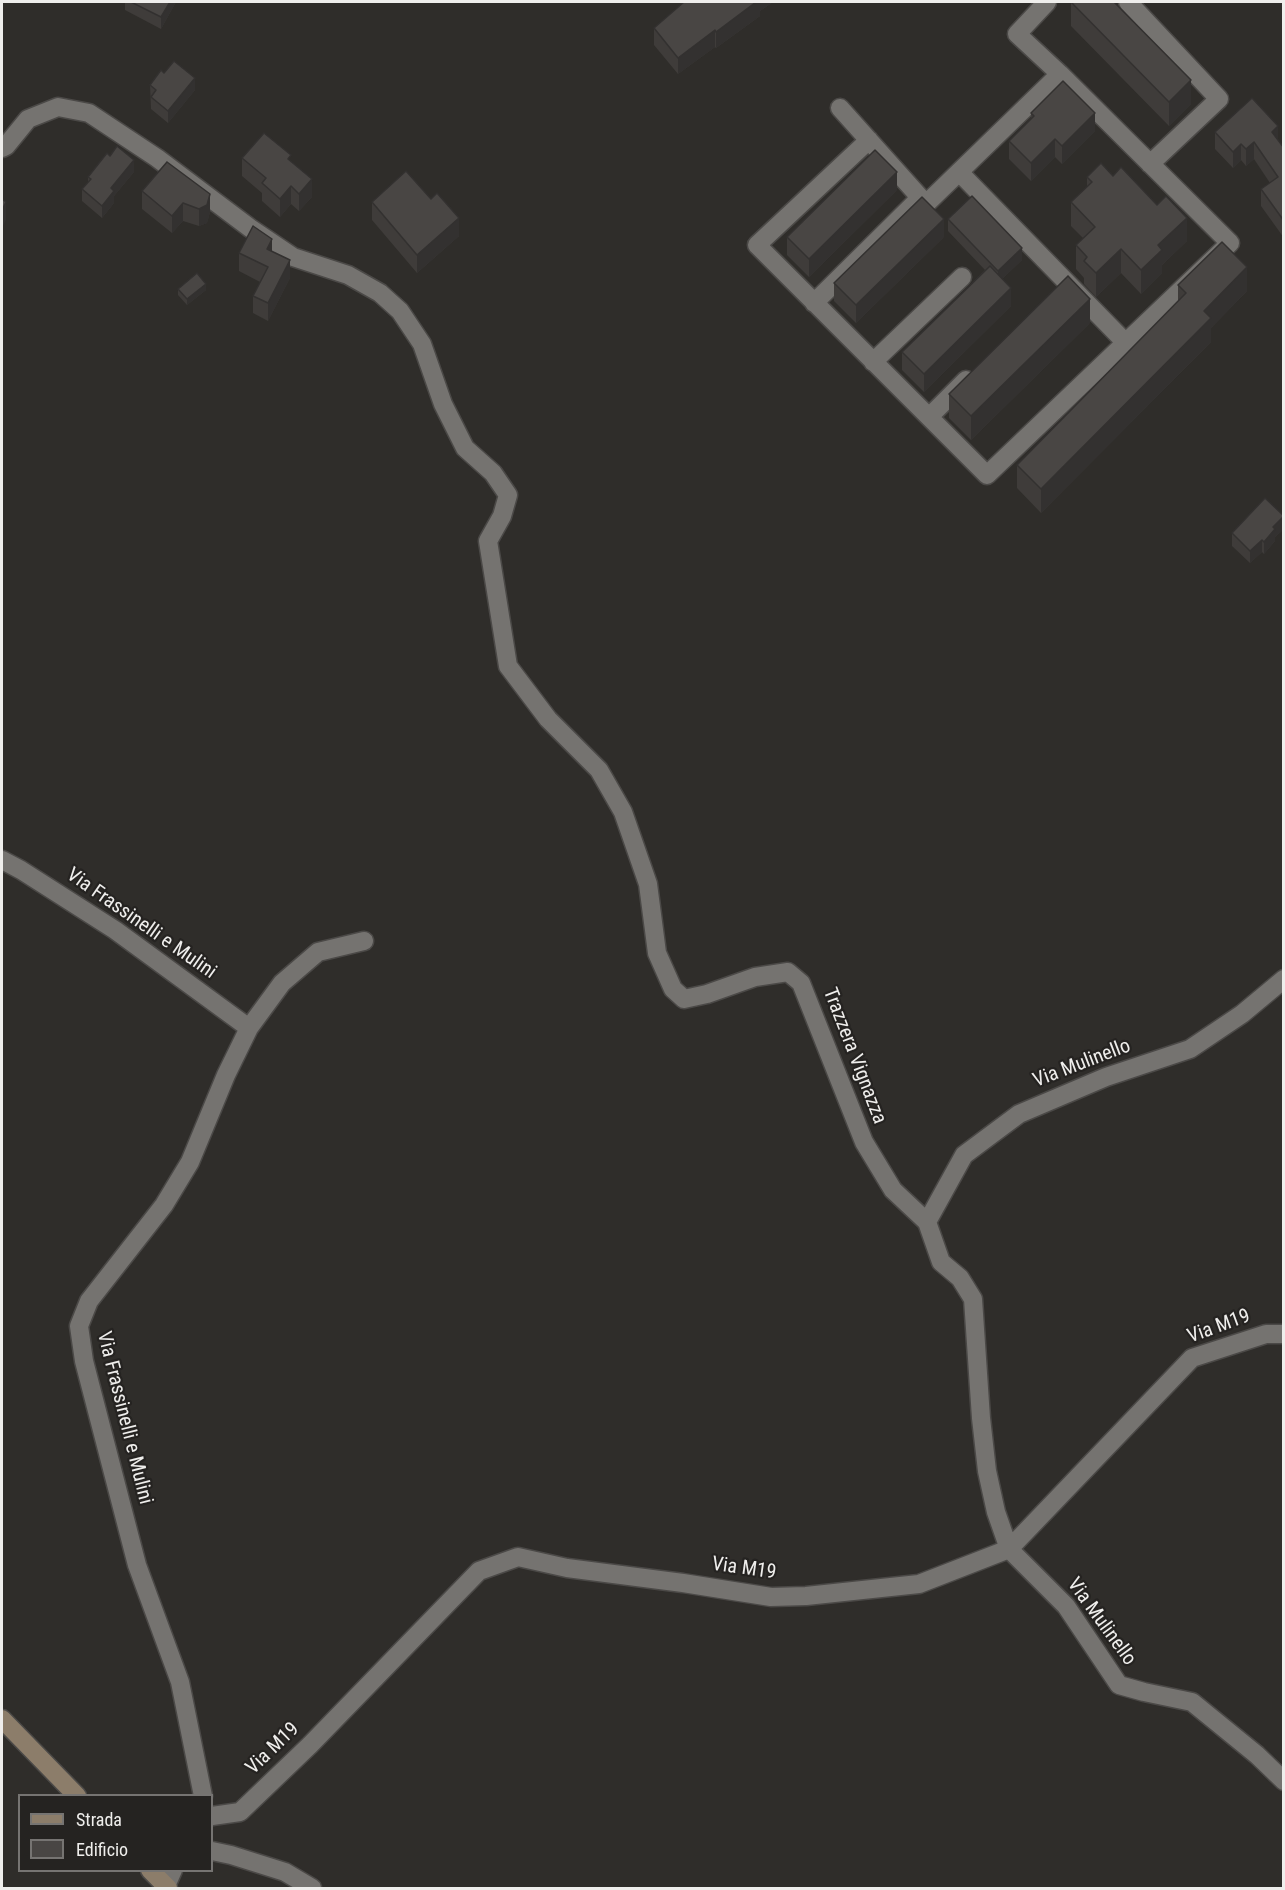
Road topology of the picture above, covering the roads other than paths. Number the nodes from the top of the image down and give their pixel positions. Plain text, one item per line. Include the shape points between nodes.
1 (1047, 2) edge
2 (1128, 2) edge
3 (1060, 74) junction
4 (840, 108) dead end
5 (869, 140) junction
6 (2, 148) edge
7 (1150, 164) junction
8 (959, 172) junction
9 (920, 198) junction
10 (962, 277) dead end
11 (1067, 282) junction
12 (1051, 298) edge
13 (814, 303) junction
14 (1126, 343) junction
15 (873, 362) junction
16 (977, 369) edge
17 (928, 417) junction
18 (2, 860) edge
19 (364, 941) dead end
20 (1284, 979) edge
21 (249, 1028) junction
22 (927, 1222) junction
23 (1284, 1334) edge
24 (1009, 1549) junction
25 (2, 1719) edge
26 (1284, 1781) edge
27 (75, 1794) edge
28 (203, 1794) edge
29 (213, 1816) edge
30 (213, 1851) edge
31 (153, 1872) edge
32 (169, 1882) edge
33 (312, 1888) edge

1 - 3 street via 1017,34
2 - 7 street via 1219,99
3 - 7 street
3 - 8 street
4 - 5 street
5 - 9 street
5 - 13 street via 757,245
6 - 22 street, Trazzera Vignazza via 28,119 58,107 89,113 293,257 348,275 380,293 400,311 422,344 443,404 465,448 493,473 508,495 488,541 508,666 548,719 600,770 623,812 648,884 657,953 673,989 684,999 755,977 788,972 801,983 864,1142 893,1190
7 - 14 street via 1230,243
8 - 9 street via 926,204
8 - 11 street
9 - 13 street
10 - 15 street
11 - 12 street
11 - 14 street
13 - 15 street
14 - 17 street via 987,475
15 - 17 street
16 - 17 street
18 - 21 street, Via Frassinelli e Mulini via 115,930
19 - 21 street via 318,952 282,983
20 - 22 street, Via Mulinello via 1190,1049 1106,1077 1019,1114 964,1155
21 - 28 street, Via Frassinelli e Mulini via 190,1162 164,1205 89,1301 79,1326 84,1361 137,1565 180,1682
22 - 24 street, Trazzera Vignazza via 941,1262 960,1278 973,1299 987,1470
23 - 24 street, Via M19 via 1266,1334 1191,1358
24 - 26 street, Via Mulinello via 1066,1606 1119,1685 1192,1702
24 - 29 street, Via M19 via 919,1584 771,1597 567,1568 518,1557 479,1571 240,1812
25 - 27 main road
30 - 33 street via 285,1872
31 - 32 main road

